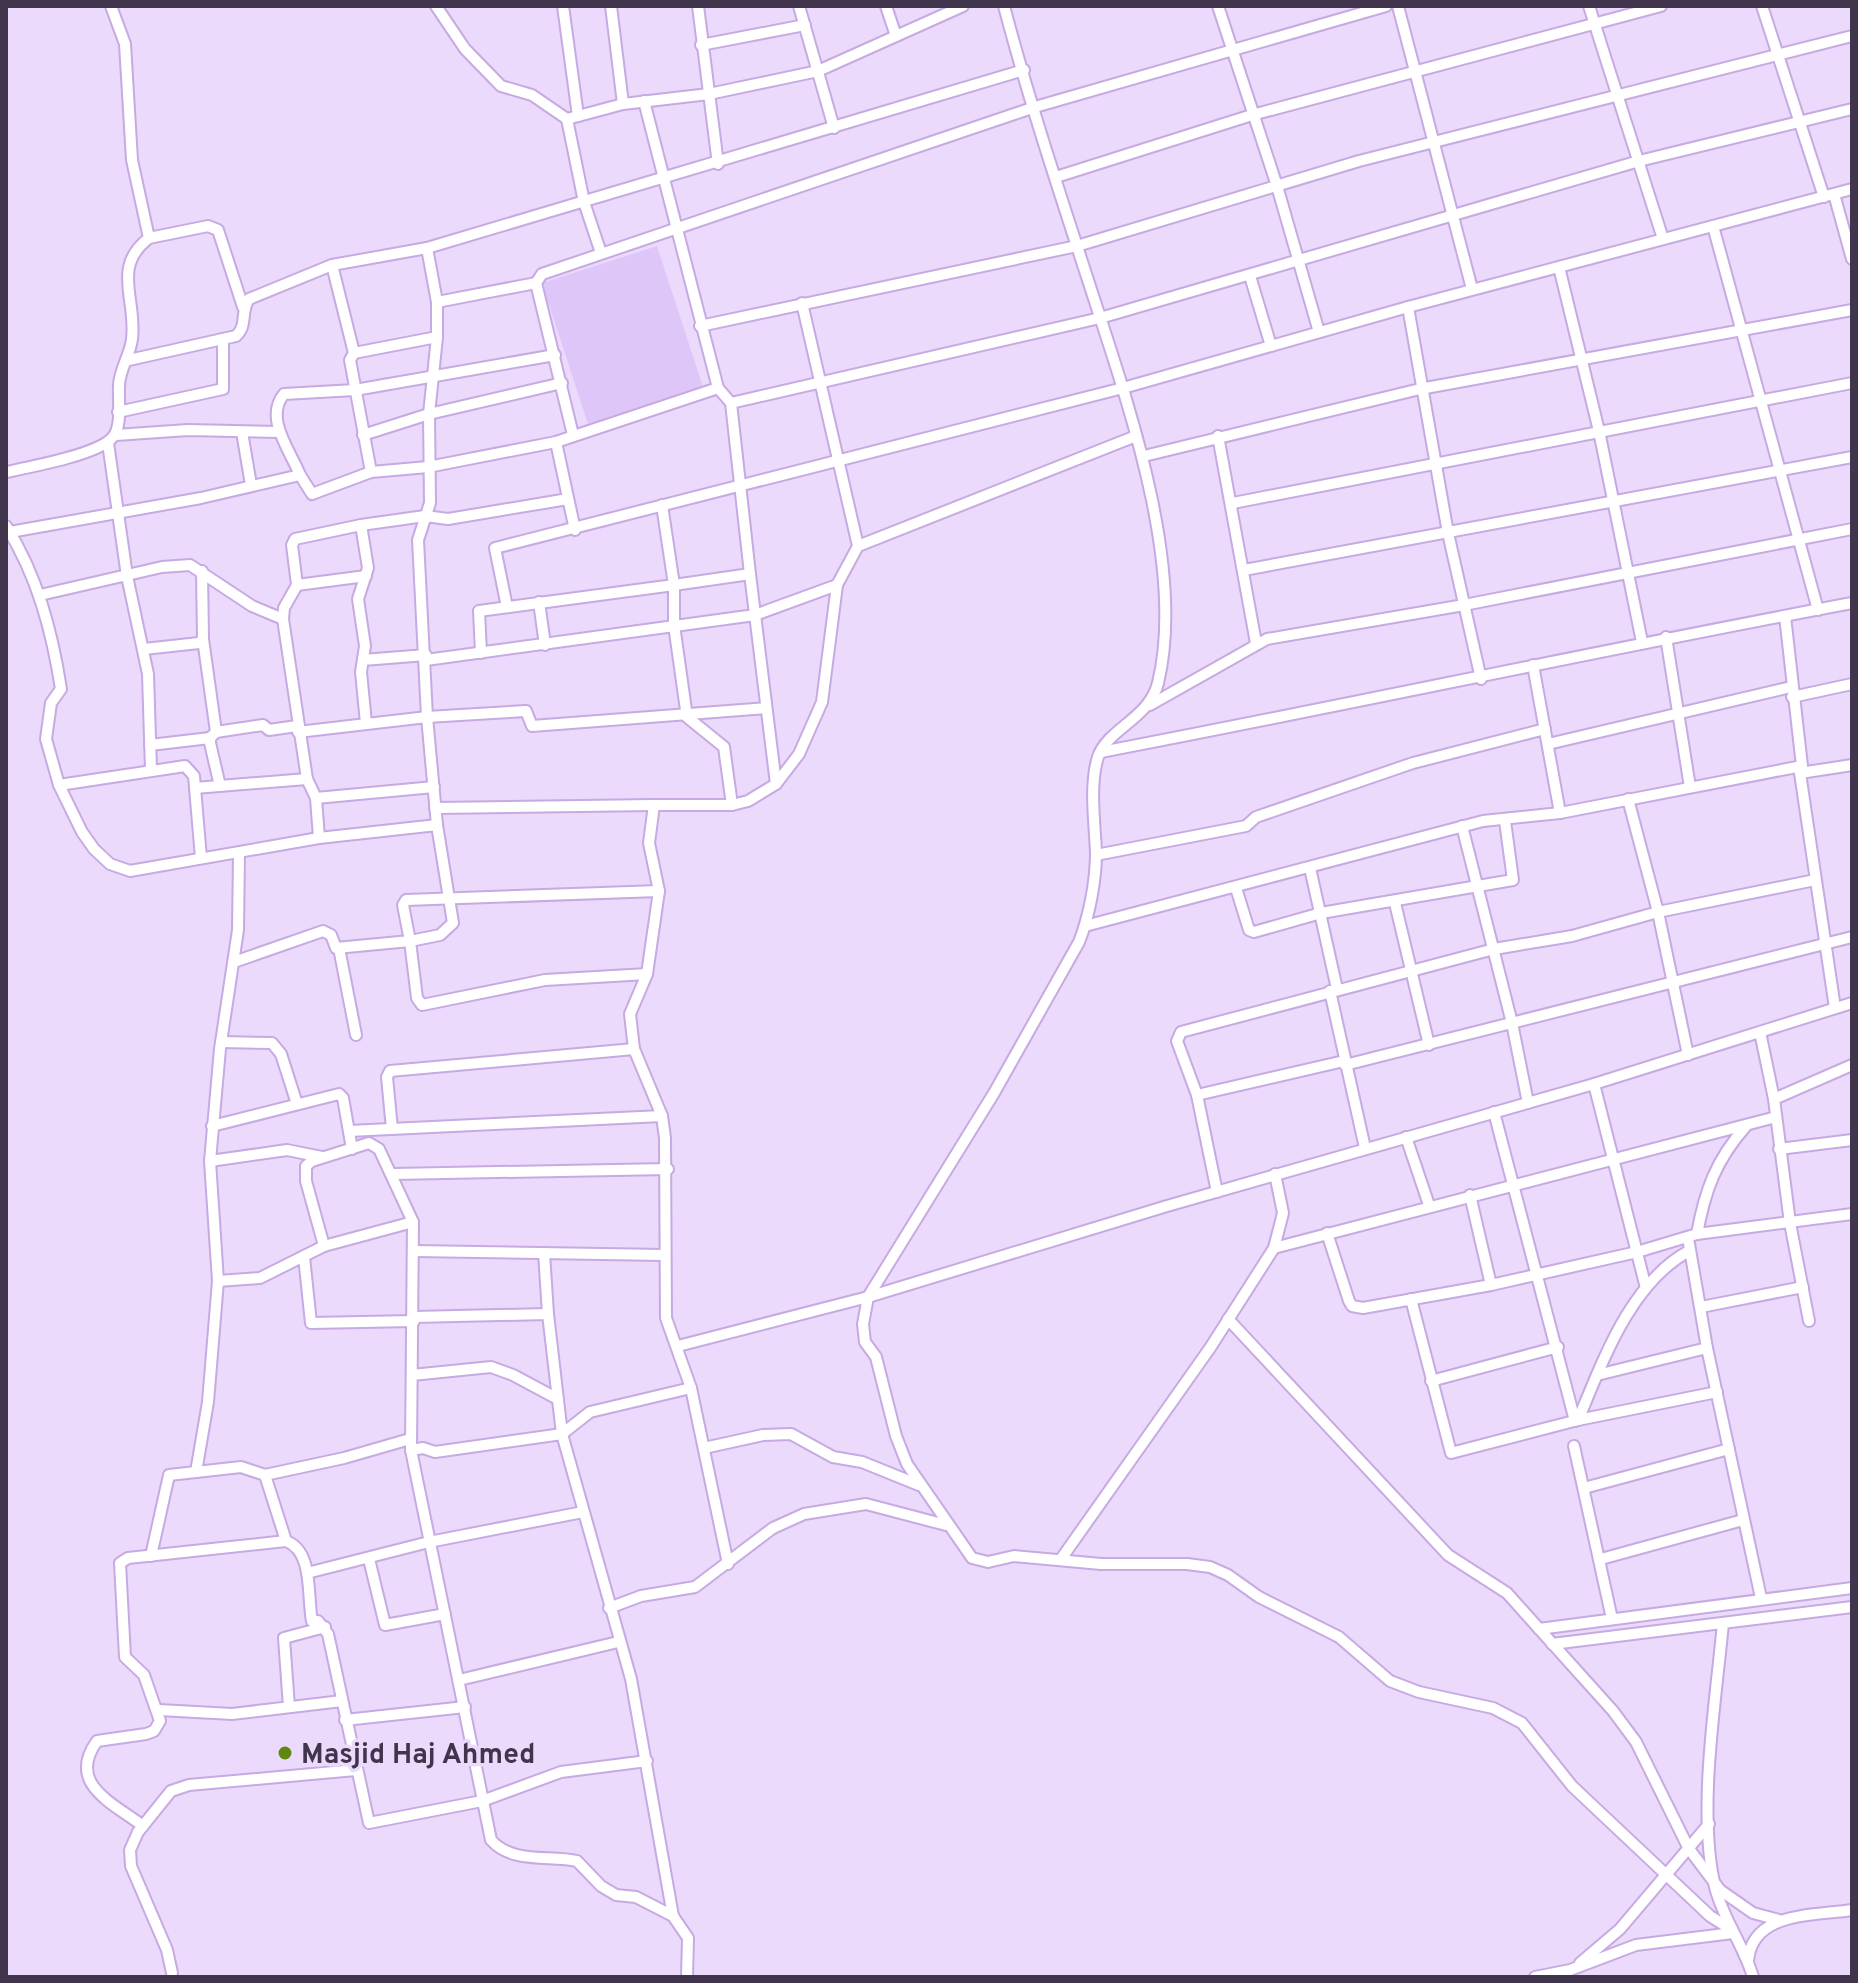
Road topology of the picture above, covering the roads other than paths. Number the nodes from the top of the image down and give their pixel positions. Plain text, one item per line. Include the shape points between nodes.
1 (111, 6) edge
2 (436, 6) edge
3 (563, 6) edge
4 (611, 6) edge
5 (698, 6) edge
6 (799, 6) edge
7 (886, 6) edge
8 (963, 6) edge
9 (1004, 6) edge
10 (1218, 6) edge
11 (1386, 6) edge
12 (1398, 6) edge
13 (1589, 6) edge
14 (1661, 6) edge
15 (1762, 6) edge
16 (805, 25) junction
17 (1595, 25) junction
18 (896, 36) junction
19 (1852, 36) edge
20 (701, 45) junction
21 (1233, 50) junction
22 (1779, 55) junction
23 (1024, 70) junction
24 (818, 71) junction
25 (1417, 74) junction
26 (1616, 93) junction
27 (709, 94) junction
28 (644, 101) junction
29 (623, 104) junction
30 (1035, 107) junction
31 (1852, 109) edge
32 (1252, 115) junction
33 (573, 118) junction
34 (1800, 123) junction
35 (834, 128) junction
36 (1434, 141) junction
37 (1639, 161) junction
38 (718, 164) junction
39 (1056, 177) junction
40 (662, 181) junction
41 (1277, 186) junction
42 (1852, 189) edge
43 (1829, 196) junction
44 (584, 202) junction
45 (1455, 216) junction
46 (1713, 226) junction
47 (676, 230) junction
48 (149, 238) junction
49 (1663, 239) junction
50 (1850, 242) edge
51 (1077, 246) junction
52 (427, 248) junction
53 (601, 253) junction
54 (1852, 259) edge
55 (1298, 262) junction
56 (332, 265) junction
57 (1559, 267) junction
58 (1250, 276) junction
59 (536, 283) junction
60 (1472, 289) junction
61 (437, 302) junction
62 (802, 303) junction
63 (243, 307) junction
64 (1408, 307) junction
65 (1852, 310) edge
66 (1100, 318) junction
67 (700, 326) junction
68 (1319, 332) junction
69 (1739, 332) junction
70 (437, 337) junction
71 (223, 339) junction
72 (1271, 346) junction
73 (354, 353) junction
74 (555, 355) junction
75 (1581, 359) junction
76 (129, 360) junction
77 (433, 378) junction
78 (562, 383) junction
79 (1852, 383) edge
80 (822, 385) junction
81 (718, 388) junction
82 (1123, 388) junction
83 (1420, 389) junction
84 (355, 390) junction
85 (1759, 402) junction
86 (731, 403) junction
87 (118, 412) junction
88 (429, 414) junction
89 (1599, 431) junction
90 (242, 432) junction
91 (279, 432) junction
92 (363, 435) junction
93 (573, 435) junction
94 (1136, 436) junction
95 (1218, 436) junction
96 (112, 439) junction
97 (556, 442) junction
98 (1144, 456) junction
99 (1852, 457) edge
100 (837, 461) junction
101 (1434, 462) junction
102 (428, 467) junction
103 (6, 472) edge
104 (371, 472) junction
105 (1779, 472) junction
106 (300, 475) junction
107 (251, 485) junction
108 (738, 485) junction
109 (568, 499) junction
110 (1233, 503) junction
111 (1614, 504) junction
112 (662, 505) junction
113 (117, 512) junction
114 (425, 516) junction
115 (361, 525) junction
116 (8, 529) edge
117 (1852, 529) edge
118 (575, 530) junction
119 (1448, 533) junction
120 (1798, 539) junction
121 (858, 546) junction
122 (1244, 570) junction
123 (202, 571) junction
124 (750, 574) junction
125 (1628, 574) junction
126 (127, 576) junction
127 (366, 576) junction
128 (297, 585) junction
129 (674, 585) junction
130 (837, 585) junction
131 (40, 595) junction
132 (539, 602) junction
133 (1852, 603) edge
134 (1464, 605) junction
135 (507, 607) junction
136 (1818, 610) junction
137 (755, 615) junction
138 (1785, 616) junction
139 (283, 619) junction
140 (674, 625) junction
141 (1666, 637) junction
142 (203, 639) junction
143 (1642, 642) junction
144 (1256, 643) junction
145 (545, 645) junction
146 (144, 649) junction
147 (481, 653) junction
148 (426, 657) junction
149 (363, 660) junction
150 (1533, 665) junction
151 (1481, 679) junction
152 (1852, 684) edge
153 (1792, 692) junction
154 (1148, 706) junction
155 (766, 708) junction
156 (1678, 715) junction
157 (427, 717) junction
158 (687, 717) junction
159 (366, 723) junction
160 (298, 729) junction
161 (1545, 729) junction
162 (213, 735) junction
163 (1548, 744) junction
164 (150, 745) junction
165 (1100, 753) junction
166 (1852, 765) edge
167 (151, 770) junction
168 (1801, 770) junction
169 (307, 779) junction
170 (776, 784) junction
171 (59, 785) junction
172 (220, 786) junction
173 (434, 787) junction
174 (1690, 787) junction
175 (195, 788) junction
176 (316, 798) junction
177 (1628, 799) junction
178 (654, 805) junction
179 (732, 805) junction
180 (435, 808) junction
181 (1560, 813) junction
182 (1505, 821) junction
183 (437, 825) junction
184 (1462, 826) junction
185 (319, 838) junction
186 (239, 853) junction
187 (1096, 855) junction
188 (201, 858) junction
189 (1310, 868) junction
190 (1815, 880) junction
191 (1476, 887) junction
192 (1236, 888) junction
193 (659, 891) junction
194 (452, 897) junction
195 (1395, 903) junction
196 (1658, 912) junction
197 (1321, 913) junction
198 (1085, 926) junction
199 (1852, 937) edge
200 (410, 941) junction
201 (1824, 945) junction
202 (339, 948) junction
203 (1494, 949) junction
204 (234, 962) junction
205 (1411, 970) junction
206 (647, 974) junction
207 (1675, 985) junction
208 (1333, 990) junction
209 (1852, 1003) edge
210 (1835, 1008) junction
211 (1512, 1023) junction
212 (1760, 1032) junction
213 (356, 1035) dead end
214 (221, 1042) junction
215 (1429, 1045) junction
216 (634, 1049) junction
217 (1688, 1055) junction
218 (1345, 1063) junction
219 (1852, 1065) edge
220 (1594, 1084) junction
221 (1197, 1095) junction
222 (1774, 1099) junction
223 (1528, 1103) junction
224 (297, 1104) junction
225 (1494, 1112) junction
226 (662, 1116) junction
227 (1776, 1117) junction
228 (1747, 1125) junction
229 (212, 1126) junction
230 (392, 1129) junction
231 (349, 1131) junction
232 (1406, 1137) junction
233 (1852, 1140) edge
234 (1365, 1148) junction
235 (352, 1149) junction
236 (1779, 1149) junction
237 (322, 1157) junction
238 (1614, 1157) junction
239 (210, 1161) junction
240 (668, 1169) junction
241 (393, 1174) junction
242 (1275, 1174) junction
243 (1515, 1182) junction
244 (1217, 1192) junction
245 (1470, 1195) junction
246 (1429, 1205) junction
247 (1852, 1214) edge
248 (413, 1222) junction
249 (1790, 1223) junction
250 (1327, 1233) junction
251 (1693, 1236) junction
252 (324, 1246) junction
253 (1274, 1248) junction
254 (414, 1251) junction
255 (1689, 1251) junction
256 (1637, 1252) junction
257 (544, 1253) junction
258 (664, 1255) junction
259 (304, 1257) junction
260 (1538, 1274) junction
261 (218, 1281) junction
262 (1491, 1285) junction
263 (1803, 1287) junction
264 (1646, 1288) junction
265 (868, 1297) junction
266 (1411, 1299) junction
267 (1701, 1307) junction
268 (548, 1314) junction
269 (414, 1319) junction
270 (1228, 1319) junction
271 (1809, 1321) dead end
272 (678, 1346) junction
273 (1558, 1347) junction
274 (1707, 1348) junction
275 (412, 1375) junction
276 (1597, 1375) junction
277 (1431, 1381) junction
278 (691, 1388) junction
279 (1717, 1392) junction
280 (556, 1398) junction
281 (1577, 1420) junction
282 (562, 1434) junction
283 (410, 1444) junction
284 (1574, 1446) dead end
285 (704, 1448) junction
286 (1729, 1449) junction
287 (196, 1472) junction
288 (265, 1475) junction
289 (919, 1485) junction
290 (1584, 1488) junction
291 (583, 1512) junction
292 (1743, 1520) junction
293 (946, 1525) junction
294 (286, 1541) junction
295 (429, 1542) junction
296 (151, 1556) junction
297 (369, 1559) junction
298 (1061, 1559) junction
299 (1601, 1559) junction
300 (728, 1564) junction
301 (307, 1573) junction
302 (1852, 1588) edge
303 (1761, 1598) junction
304 (1852, 1607) edge
305 (609, 1608) junction
306 (445, 1614) junction
307 (1612, 1619) junction
308 (1723, 1623) junction
309 (325, 1627) junction
310 (1539, 1629) junction
311 (618, 1642) junction
312 (1552, 1644) junction
313 (459, 1680) junction
314 (342, 1701) junction
315 (289, 1707) junction
316 (465, 1707) junction
317 (159, 1710) junction
318 (345, 1720) junction
319 (647, 1761) junction
320 (356, 1770) junction
321 (482, 1801) junction
322 (1709, 1824) junction
323 (143, 1826) junction
324 (1689, 1849) junction
325 (1667, 1874) junction
326 (1714, 1881) junction
327 (1852, 1910) edge
328 (673, 1916) junction
329 (1779, 1920) junction
330 (1732, 1931) junction
331 (1748, 1962) junction
332 (1570, 1970) junction
333 (172, 1973) dead end
334 (687, 1977) edge
335 (1535, 1977) edge
336 (1753, 1977) edge

1 - 48 street via 125,44 132,160
2 - 33 street via 465,49 501,86 532,95
3 - 33 street
4 - 29 street
5 - 20 street
6 - 16 street
7 - 18 street
8 - 18 street
9 - 23 street
10 - 21 street
11 - 21 street
12 - 25 street
13 - 17 street
14 - 17 street
15 - 22 street
16 - 20 street
16 - 24 street
17 - 25 street
17 - 26 street
18 - 24 street
19 - 22 street
20 - 27 street
21 - 30 street
21 - 32 street
22 - 26 street
22 - 34 street
23 - 30 street
23 - 35 street
24 - 27 street
24 - 35 street
25 - 32 street
25 - 36 street
26 - 36 street
26 - 37 street
27 - 28 street
27 - 38 street
28 - 29 street
28 - 40 street
29 - 33 street
30 - 39 street
30 - 47 street
31 - 34 street
32 - 39 street
32 - 41 street
33 - 44 street
34 - 37 street
34 - 43 street
35 - 38 street
36 - 41 street
36 - 45 street
37 - 45 street
37 - 49 street
38 - 40 street
39 - 51 street
40 - 44 street
40 - 47 street
41 - 51 street
41 - 55 street
42 - 43 street
43 - 46 street
43 - 50 street
44 - 52 street
44 - 53 street
45 - 55 street
45 - 60 street
46 - 49 street
46 - 69 street
47 - 53 street
47 - 67 street
48 - 63 street via 208,226 218,230
48 - 76 street via 133,250 127,264 133,334
49 - 57 street
50 - 54 street
51 - 62 street
51 - 66 street
52 - 56 street
52 - 61 street
53 - 59 street via 542,274
55 - 58 street
55 - 68 street
56 - 63 street via 268,290
56 - 73 street
57 - 60 street
57 - 75 street
58 - 66 street
58 - 72 street
59 - 61 street
59 - 74 street
60 - 64 street
61 - 70 street
62 - 67 street
62 - 80 street
63 - 71 street via 241,331
64 - 68 street
64 - 83 street
65 - 69 street
66 - 80 street
66 - 82 street
67 - 81 street
68 - 72 street
69 - 75 street
69 - 85 street
70 - 73 street
70 - 77 street
71 - 76 street
71 - 87 street via 223,389
72 - 82 street
73 - 84 street via 350,360
74 - 77 street
74 - 78 street
75 - 83 street
75 - 89 street
76 - 87 street via 119,381
77 - 84 street
77 - 88 street
78 - 88 street
78 - 93 street
79 - 85 street
80 - 86 street
80 - 100 street
81 - 86 street
81 - 93 street
82 - 94 street
82 - 100 street
83 - 95 street
83 - 101 street
84 - 91 street via 284,394 276,410
84 - 92 street
85 - 89 street
85 - 105 street
86 - 108 street
87 - 96 street
88 - 92 street
88 - 102 street
89 - 101 street
89 - 111 street
90 - 91 street
90 - 96 street via 188,430
90 - 107 street
91 - 106 street
92 - 104 street
93 - 97 street
94 - 98 street
94 - 121 street
95 - 98 street
95 - 110 street
96 - 103 street via 50,463
96 - 113 street
97 - 102 street
97 - 109 street
98 - 154 street via 1165,616 1158,681
99 - 105 street
100 - 108 street
100 - 121 street
101 - 110 street
101 - 119 street
102 - 104 street
102 - 114 street via 430,503
104 - 106 street via 312,494
105 - 111 street
105 - 120 street
106 - 107 street
107 - 113 street
108 - 112 street
108 - 124 street
109 - 114 street via 448,519
109 - 118 street
110 - 122 street
111 - 119 street
111 - 125 street
112 - 118 street
112 - 129 street
113 - 116 street
113 - 126 street
114 - 115 street
114 - 148 street via 418,540
115 - 127 street
115 - 128 street via 295,539
116 - 131 street
117 - 120 street
118 - 135 street via 495,548
119 - 122 street
119 - 134 street
120 - 125 street
120 - 136 street
121 - 130 street
122 - 144 street
123 - 126 street via 182,565
123 - 139 street via 252,606
123 - 142 street
124 - 129 street
124 - 137 street
125 - 134 street
125 - 143 street
126 - 131 street
126 - 146 street
127 - 128 street
127 - 149 street via 358,599
128 - 139 street
129 - 132 street
129 - 140 street
130 - 137 street
130 - 170 street via 822,702 799,754
131 - 171 street via 61,689 51,703 46,739
132 - 135 street
132 - 145 street
133 - 136 street
134 - 144 street
134 - 151 street
135 - 147 street via 476,614
136 - 138 street
137 - 140 street
137 - 155 street
138 - 141 street
138 - 153 street
139 - 160 street
140 - 145 street
140 - 158 street
141 - 143 street
141 - 156 street
142 - 146 street
142 - 162 street
143 - 150 street
144 - 154 street
145 - 147 street
146 - 164 street
147 - 148 street
148 - 149 street
148 - 157 street
149 - 159 street
150 - 151 street
150 - 161 street
151 - 165 street
152 - 153 street
153 - 156 street
153 - 168 street
154 - 165 street
155 - 158 street
155 - 170 street
156 - 163 street
156 - 174 street
157 - 158 street via 526,711 532,726
157 - 159 street
157 - 173 street
158 - 179 street via 724,747
159 - 160 street
160 - 162 street via 269,730 263,725
160 - 169 street
161 - 163 street
161 - 187 street via 1413,763 1256,817 1246,826
162 - 164 street
162 - 172 street
163 - 181 street
164 - 167 street
165 - 187 street
166 - 168 street
167 - 171 street
167 - 175 street via 185,766 194,776
168 - 174 street
168 - 190 street
169 - 172 street
169 - 176 street
170 - 179 street
171 - 188 street via 94,849 120,869
172 - 175 street
173 - 176 street
173 - 180 street
174 - 177 street
175 - 188 street
176 - 185 street
177 - 181 street
177 - 196 street
178 - 179 street
178 - 180 street
178 - 193 street via 649,843
180 - 183 street
181 - 182 street
182 - 184 street
182 - 191 street via 1515,879
183 - 185 street
183 - 194 street
184 - 189 street
184 - 191 street
185 - 186 street
186 - 188 street
186 - 204 street
187 - 198 street
189 - 192 street
189 - 197 street
190 - 196 street
190 - 201 street
191 - 195 street
191 - 203 street
192 - 197 street via 1251,932
192 - 198 street
193 - 194 street
193 - 206 street
194 - 200 street via 452,928
194 - 200 street via 403,901
195 - 197 street
195 - 205 street
196 - 203 street via 1572,936
196 - 207 street
197 - 208 street
198 - 265 street via 994,1093
199 - 201 street
200 - 202 street
200 - 206 street via 422,1005 545,980
201 - 207 street
201 - 210 street
202 - 204 street via 323,931
202 - 213 street
203 - 205 street
203 - 211 street
204 - 214 street
205 - 208 street
205 - 215 street
206 - 216 street via 630,1014
207 - 211 street
207 - 217 street
208 - 218 street
208 - 221 street via 1179,1034
209 - 210 street
210 - 212 street
211 - 215 street
211 - 223 street
212 - 217 street
212 - 222 street
214 - 224 street via 272,1043 281,1054
214 - 229 street
215 - 218 street
216 - 226 street
216 - 230 street via 390,1071
217 - 220 street
218 - 221 street
218 - 234 street
219 - 222 street
220 - 223 street
220 - 238 street
221 - 244 street
222 - 227 street
223 - 225 street
224 - 229 street
224 - 231 street via 339,1094
225 - 232 street
225 - 243 street
226 - 230 street
226 - 240 street
227 - 228 street
227 - 236 street
228 - 238 street
228 - 251 street via 1708,1181
229 - 239 street
230 - 231 street
231 - 235 street
232 - 234 street
232 - 246 street
233 - 236 street
234 - 242 street
235 - 237 street
235 - 241 street via 374,1144
236 - 249 street
237 - 239 street via 287,1150
237 - 252 street via 305,1173
238 - 243 street
238 - 256 street
239 - 261 street
240 - 241 street
240 - 258 street
241 - 248 street
242 - 244 street
242 - 253 street via 1283,1213
243 - 245 street
243 - 260 street
244 - 265 street
245 - 246 street
245 - 262 street
246 - 250 street
247 - 249 street
248 - 252 street
248 - 254 street
249 - 251 street
249 - 263 street
250 - 253 street
250 - 266 street via 1352,1306
251 - 255 street
251 - 256 street
252 - 259 street
253 - 270 street
254 - 257 street
254 - 269 street
255 - 264 street via 1661,1269
255 - 267 street
256 - 260 street
256 - 264 street
257 - 258 street
257 - 268 street
258 - 272 street via 666,1318
259 - 261 street via 260,1278
259 - 269 street via 311,1323
260 - 262 street
260 - 273 street
261 - 287 street
262 - 266 street
263 - 267 street
263 - 271 street
264 - 276 street via 1613,1338
265 - 272 street
265 - 289 street via 865,1342 876,1357 896,1436
266 - 277 street
267 - 274 street
268 - 269 street
268 - 280 street
269 - 275 street
270 - 298 street
270 - 310 street via 1448,1555 1500,1586
272 - 278 street
273 - 277 street
273 - 281 street
274 - 276 street
274 - 279 street
275 - 280 street via 491,1367
275 - 283 street
276 - 281 street
277 - 281 street via 1451,1453
278 - 282 street via 590,1412
278 - 285 street
279 - 281 street
279 - 286 street
280 - 282 street
282 - 283 street via 435,1452
282 - 291 street
283 - 288 street
283 - 295 street
284 - 290 street
285 - 289 street via 791,1434 826,1454
285 - 300 street
286 - 290 street
286 - 292 street
287 - 288 street via 241,1467
287 - 296 street via 174,1473 166,1479
288 - 294 street
289 - 293 street
290 - 299 street
291 - 295 street
291 - 305 street
292 - 299 street
292 - 303 street
293 - 298 street via 966,1553 980,1562 1014,1556
293 - 300 street via 866,1504 827,1509 783,1522
294 - 296 street
294 - 301 street via 299,1549
295 - 297 street
295 - 306 street
296 - 317 street via 123,1559 119,1566 125,1657 144,1675
297 - 301 street
297 - 306 street via 385,1625
298 - 325 street via 1210,1567 1339,1637 1390,1681 1503,1712 1529,1729 1572,1786
299 - 307 street
300 - 305 street via 684,1591 641,1596
301 - 309 street via 312,1621
302 - 303 street
303 - 307 street
304 - 308 street
305 - 311 street
306 - 313 street
307 - 310 street
308 - 312 street
308 - 322 street
309 - 314 street
309 - 315 street via 284,1638
310 - 312 street
311 - 313 street
311 - 319 street via 629,1670
312 - 324 street via 1629,1731
313 - 316 street
314 - 315 street
314 - 318 street
315 - 317 street via 232,1714
316 - 318 street
316 - 321 street
317 - 323 street via 154,1731 103,1738 85,1766 88,1782
318 - 320 street
319 - 321 street via 561,1772
319 - 328 street
320 - 321 street via 369,1823
320 - 323 street via 175,1787
321 - 328 street via 496,1846 525,1857 577,1861 616,1895 636,1897
322 - 324 street
322 - 326 street
323 - 333 street via 130,1858
324 - 325 street
324 - 326 street
325 - 330 street
325 - 332 street via 1611,1938
326 - 329 street via 1741,1907
326 - 330 street
327 - 329 street
328 - 334 street via 688,1938
329 - 331 street via 1757,1936
330 - 331 street
330 - 332 street via 1636,1945
331 - 336 street
332 - 335 street

